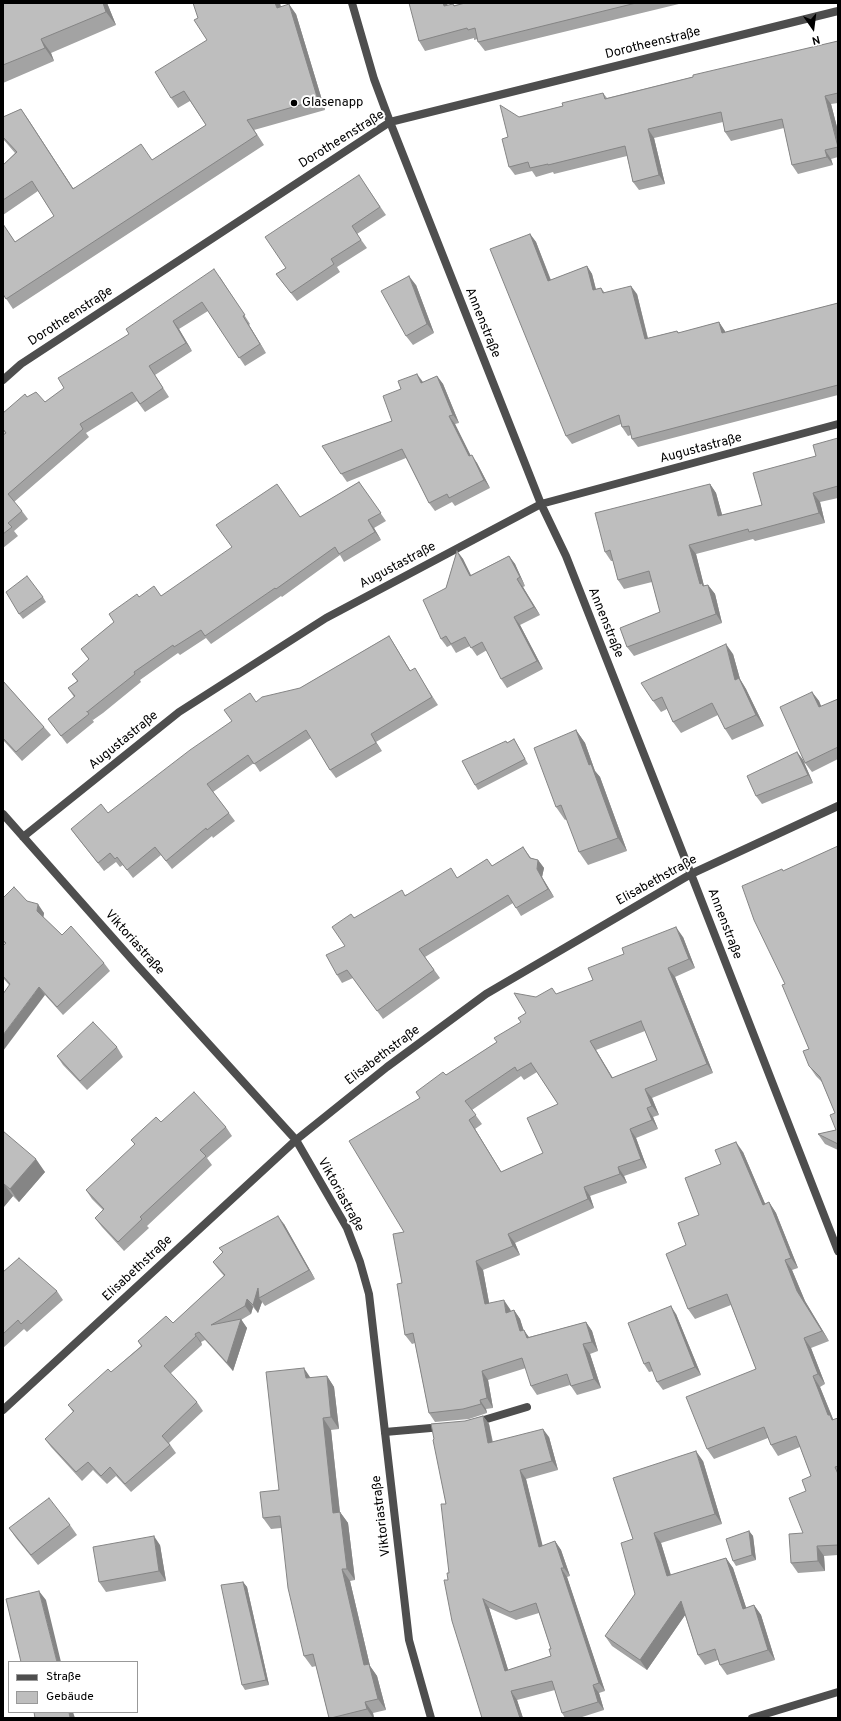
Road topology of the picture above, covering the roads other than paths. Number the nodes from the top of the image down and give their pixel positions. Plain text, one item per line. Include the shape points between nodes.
1 (352, 3) edge
2 (838, 11) edge
3 (390, 122) junction
4 (3, 380) edge
5 (838, 424) edge
6 (541, 504) junction
7 (838, 806) edge
8 (3, 814) edge
9 (23, 836) junction
10 (691, 874) junction
11 (296, 1140) junction
12 (838, 1251) edge
13 (527, 1407) dead end
14 (3, 1410) edge
15 (470, 1424) edge
16 (447, 1426) edge
17 (385, 1432) junction
18 (838, 1692) edge
19 (431, 1718) edge
20 (752, 1718) edge

1 - 3 street, Annenstraße via 374,79
2 - 3 street, Dorotheenstraße
3 - 4 street, Dorotheenstraße via 21,364
3 - 6 street, Annenstraße
5 - 6 street, Augustastraße
6 - 9 street, Augustastraße via 326,618 179,712
6 - 10 street, Annenstraße via 566,556
7 - 10 street, Elisabethstraße
8 - 9 street, Viktoriastraße
9 - 11 street, Viktoriastraße via 134,963
10 - 11 street, Elisabethstraße via 486,994 387,1067
10 - 12 street, Annenstraße
11 - 14 street, Elisabethstraße
11 - 17 street, Viktoriastraße via 347,1228 360,1262 369,1294
13 - 15 street
16 - 17 street
17 - 19 street, Viktoriastraße via 409,1640
18 - 20 street

